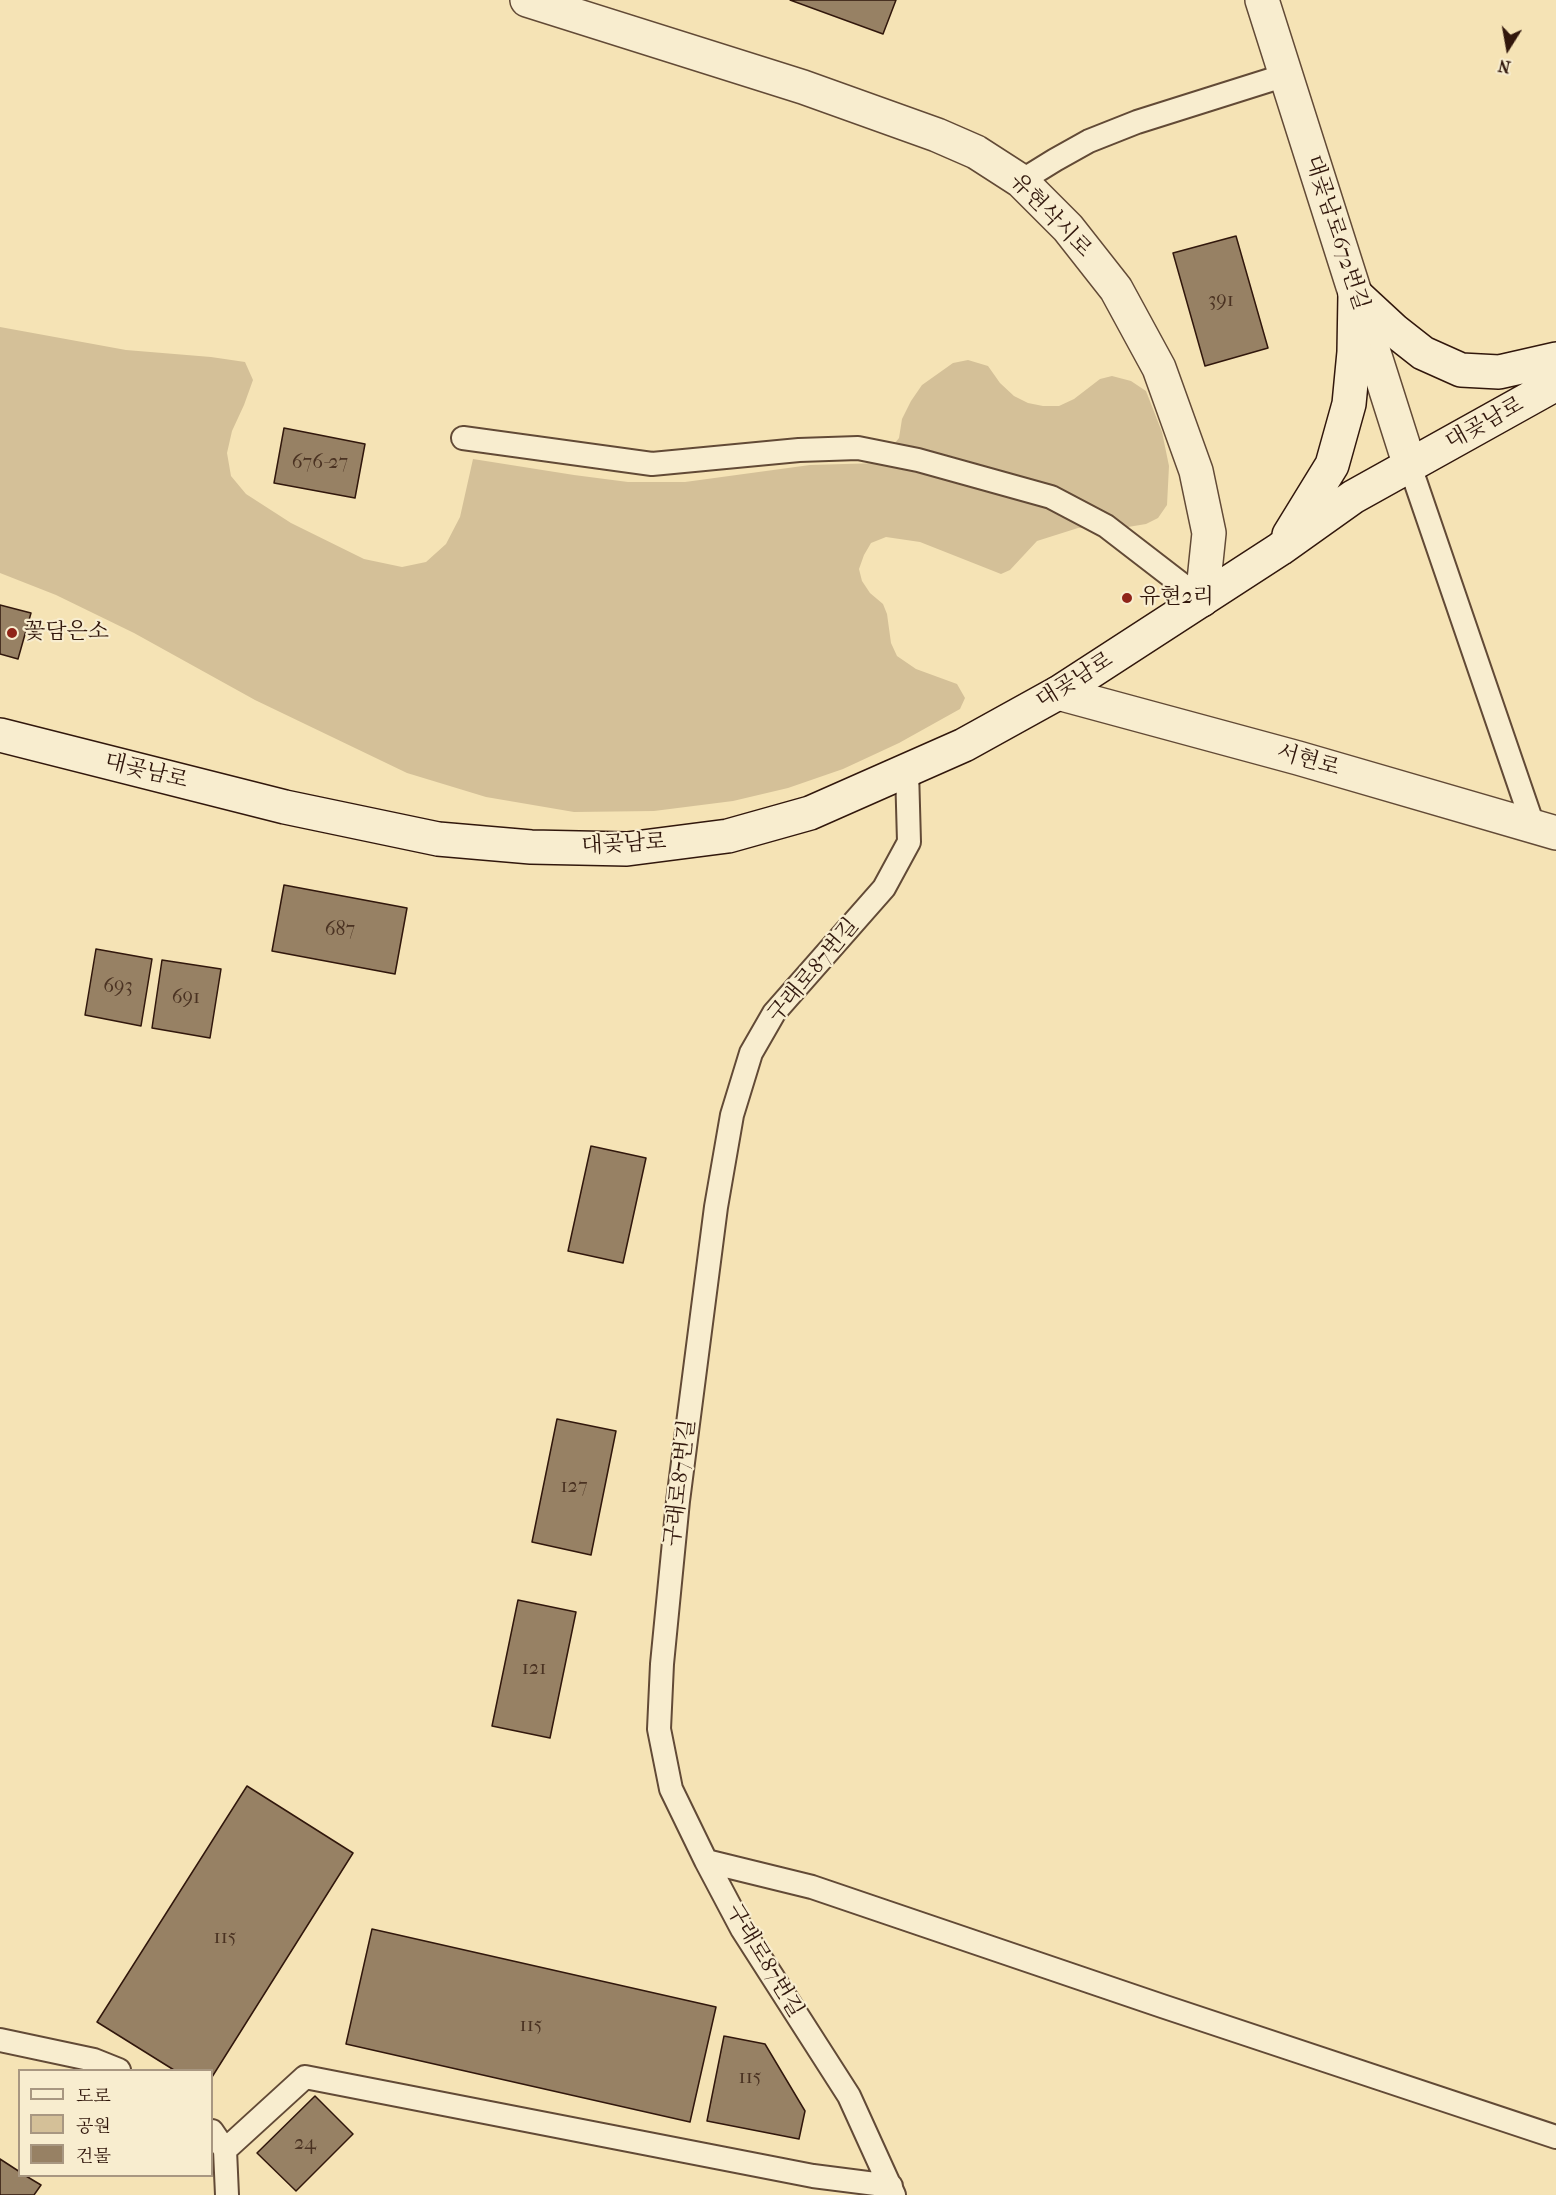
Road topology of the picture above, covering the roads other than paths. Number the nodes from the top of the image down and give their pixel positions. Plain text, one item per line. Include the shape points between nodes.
1 (527, 0) edge
2 (1262, 0) edge
3 (1286, 75) junction
4 (1021, 181) junction
5 (1355, 294) junction
6 (1556, 359) edge
7 (1556, 384) edge
8 (463, 438) dead end
9 (1410, 466) junction
10 (1280, 549) junction
11 (1202, 600) junction
12 (1058, 693) junction
13 (0, 735) edge
14 (907, 770) junction
15 (1545, 830) edge
16 (706, 1861) junction
17 (0, 2040) edge
18 (116, 2069) edge
19 (213, 2132) edge
20 (1556, 2137) edge
21 (225, 2150) junction
22 (893, 2191) edge
23 (227, 2195) edge

1 - 4 street, 유현삭시로 via 803,87 937,135 976,152
2 - 3 street, 대곶남로672번길
3 - 4 lane via 1089,141
3 - 5 street, 대곶남로672번길
4 - 11 street, 유현삭시로 via 1068,228 1116,290 1159,368 1196,471 1209,533
5 - 6 street via 1423,353 1461,370 1499,372
5 - 9 street, 대곶남로672번길
5 - 10 street via 1349,404 1332,465
7 - 9 street, 대곶남로
8 - 11 lane via 652,464 858,448 918,460 1051,497 1106,526
9 - 10 street, 대곶남로 via 1353,497
9 - 15 lane
10 - 11 street, 대곶남로
11 - 12 street, 대곶남로
12 - 14 street, 대곶남로 via 964,745
12 - 15 street, 서현로
13 - 14 street, 대곶남로 via 285,807 438,839 531,847 627,849 728,836 810,813
14 - 16 lane, 구래로87번길 via 909,842 884,888 774,1013 752,1053 732,1115 716,1207 678,1501 659,1729 671,1790
16 - 20 lane via 843,1898
16 - 22 lane, 구래로87번길 via 742,1929 849,2096
17 - 18 lane via 94,2060
19 - 21 lane
21 - 22 lane via 305,2077
21 - 23 lane

